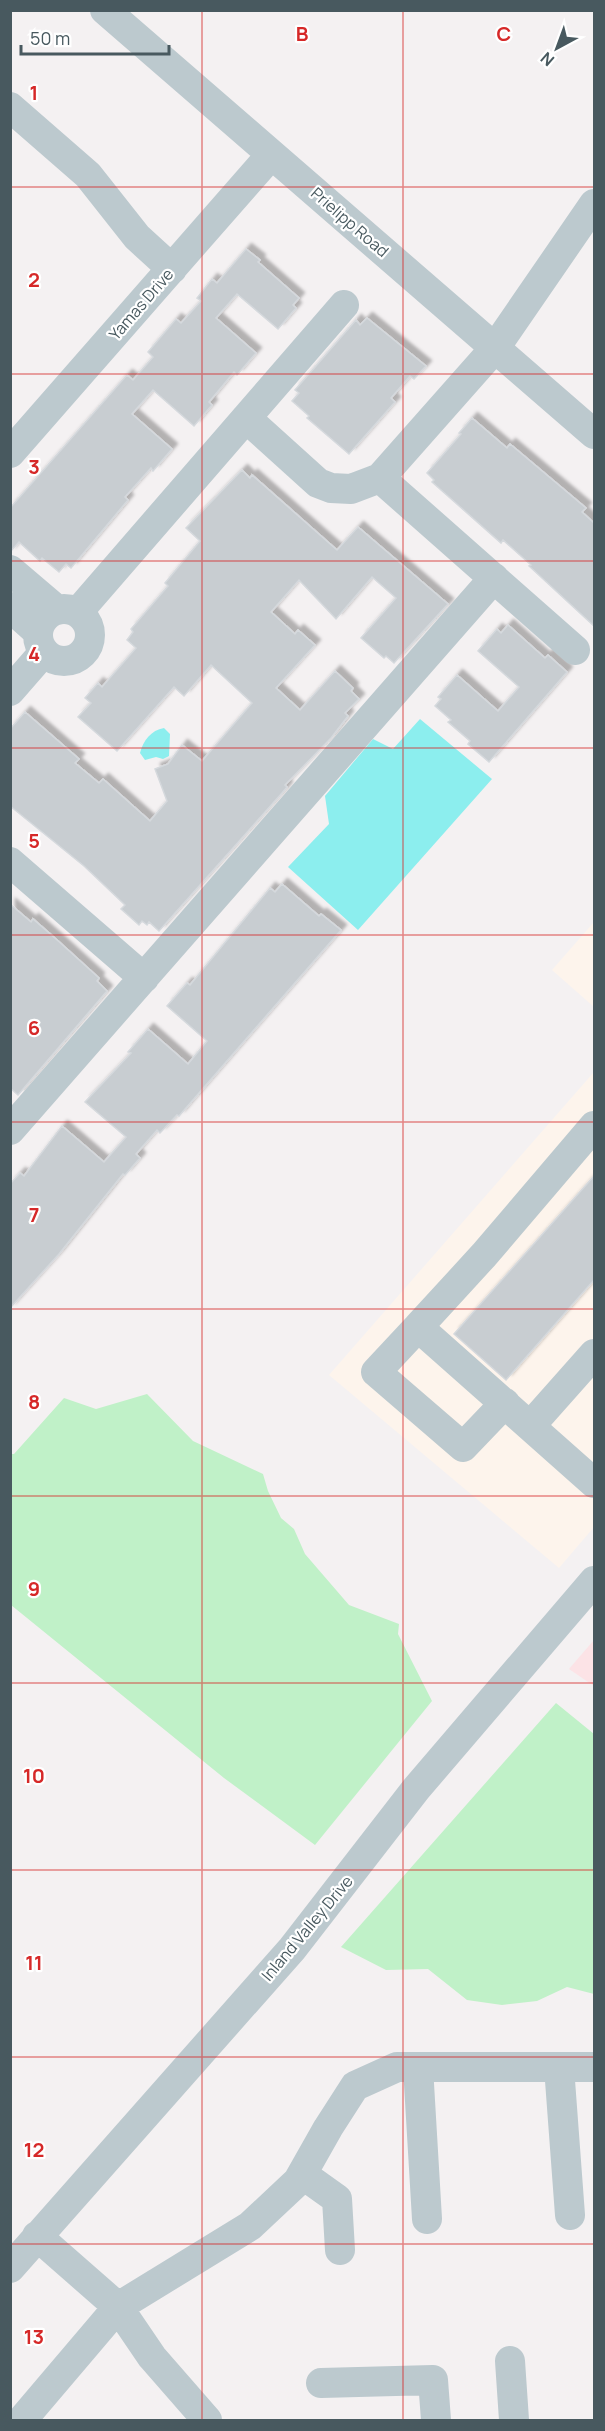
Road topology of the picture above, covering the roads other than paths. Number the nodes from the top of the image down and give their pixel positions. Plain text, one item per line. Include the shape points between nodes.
1 (113, 13) edge
2 (10, 107) edge
3 (272, 155) junction
4 (594, 204) edge
5 (172, 269) junction
6 (344, 305) dead end
7 (495, 348) junction
8 (246, 418) junction
9 (594, 434) edge
10 (10, 453) edge
11 (380, 478) junction
12 (10, 570) edge
13 (494, 578) junction
14 (10, 607) edge
15 (54, 627) junction
16 (575, 650) dead end
17 (10, 691) edge
18 (10, 862) edge
19 (144, 978) junction
20 (594, 1126) edge
21 (10, 1130) edge
22 (418, 1327) junction
23 (594, 1354) edge
24 (505, 1403) junction
25 (531, 1425) junction
26 (594, 1483) edge
27 (594, 1581) edge
28 (418, 2067) junction
29 (559, 2067) junction
30 (594, 2067) edge
31 (302, 2174) junction
32 (570, 2215) dead end
33 (427, 2219) dead end
34 (37, 2236) junction
35 (340, 2250) dead end
36 (10, 2268) edge
37 (118, 2307) junction
38 (510, 2361) dead end
39 (321, 2384) dead end
40 (22, 2421) edge
41 (207, 2421) edge
42 (436, 2421) edge
43 (514, 2421) edge

1 - 3 street, Prielipp Road
2 - 5 street via 88,175 137,237
3 - 5 street, Yamas Drive
3 - 7 street, Prielipp Road
4 - 7 street
5 - 10 street, Yamas Drive
6 - 8 street
7 - 9 street, Prielipp Road
7 - 11 street
8 - 11 street via 318,483 351,489
8 - 15 street
11 - 13 street
12 - 15 street
13 - 16 street
13 - 19 street
14 - 15 street
15 - 17 street
18 - 19 street
19 - 21 street
20 - 22 street
22 - 24 street
22 - 24 street via 376,1372 463,1447
23 - 25 street
24 - 25 street
25 - 26 street
27 - 34 street, Inland Valley Drive via 416,1789 292,1949
28 - 29 street
28 - 31 street via 397,2067 355,2086
28 - 33 street
29 - 30 street
29 - 32 street
31 - 35 street via 337,2199
31 - 37 street via 250,2226
34 - 36 street, Inland Valley Drive
34 - 37 street
37 - 40 street
37 - 41 street via 152,2357
38 - 43 street
39 - 42 street via 433,2380

